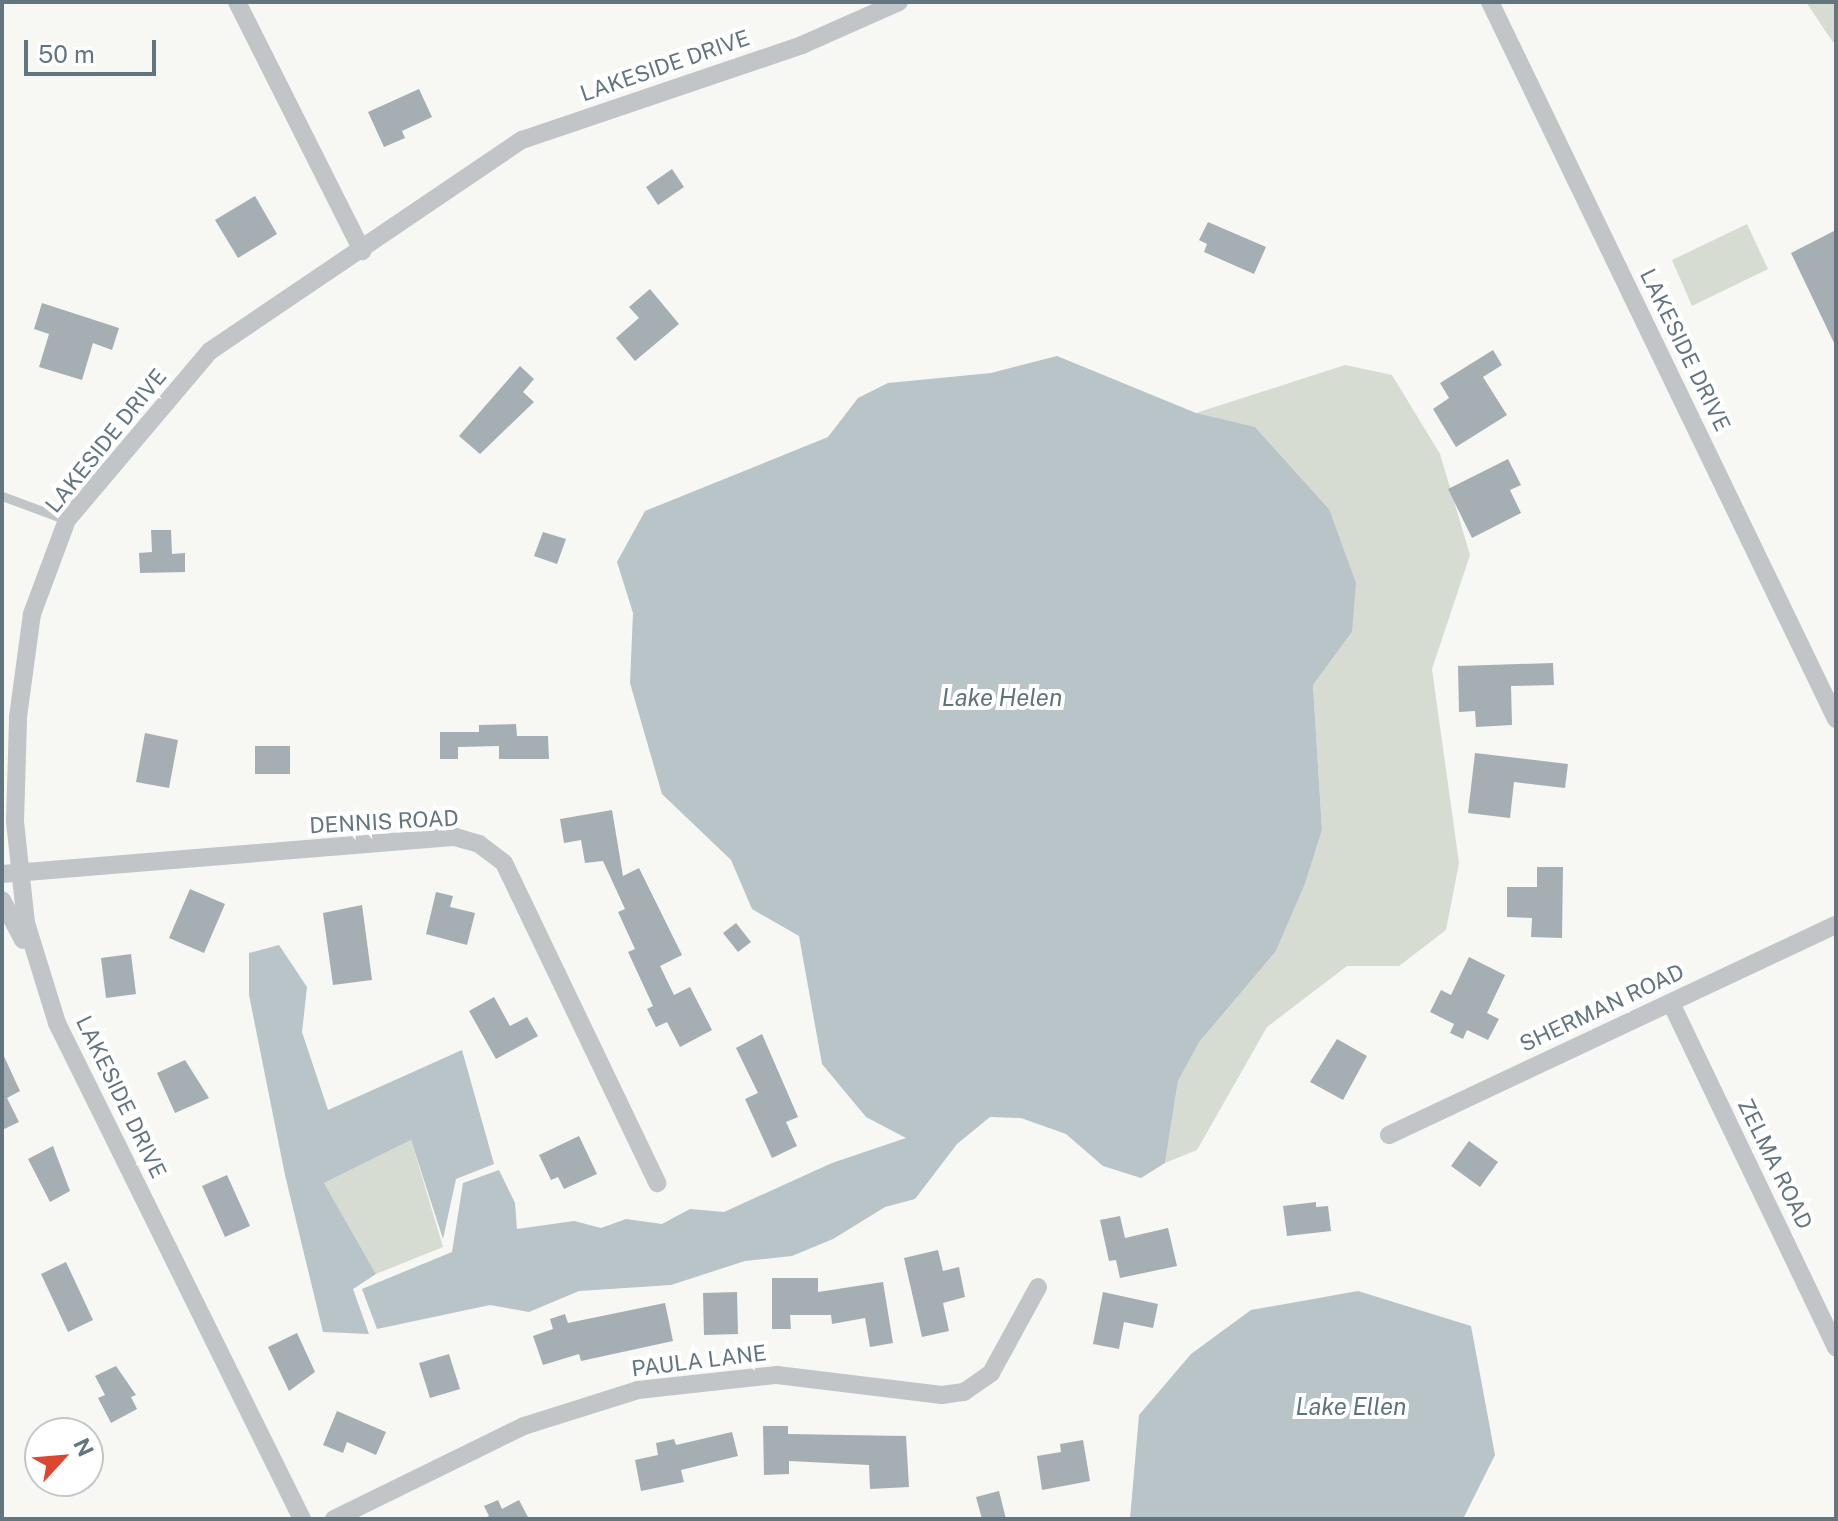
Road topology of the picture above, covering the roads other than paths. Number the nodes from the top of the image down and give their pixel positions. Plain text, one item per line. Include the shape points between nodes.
1 (237, 2) edge
2 (899, 2) edge
3 (1490, 2) edge
4 (362, 251) junction
5 (2, 496) edge
6 (67, 520) junction
7 (1836, 719) edge
8 (11, 875) edge
9 (2, 900) edge
10 (1836, 925) edge
11 (38, 968) junction
12 (1671, 1003) junction
13 (1389, 1135) dead end
14 (657, 1183) dead end
15 (1038, 1287) dead end
16 (1836, 1347) edge
17 (302, 1519) edge
18 (334, 1519) edge

1 - 4 street
2 - 4 street, LAKESIDE DRIVE via 802,45 522,140
3 - 7 street, LAKESIDE DRIVE
4 - 6 street, LAKESIDE DRIVE via 210,351
5 - 6 lane
6 - 8 street, LAKESIDE DRIVE via 30,629 18,717
8 - 11 street, LAKESIDE DRIVE
8 - 14 street, DENNIS ROAD via 455,837 479,844 504,863
9 - 11 street
10 - 12 street, SHERMAN ROAD
11 - 17 street, LAKESIDE DRIVE via 57,1023
12 - 13 street, SHERMAN ROAD
12 - 16 street, ZELMA ROAD
15 - 18 street, PAULA LANE via 991,1373 964,1392 942,1395 777,1375 638,1390 524,1426

